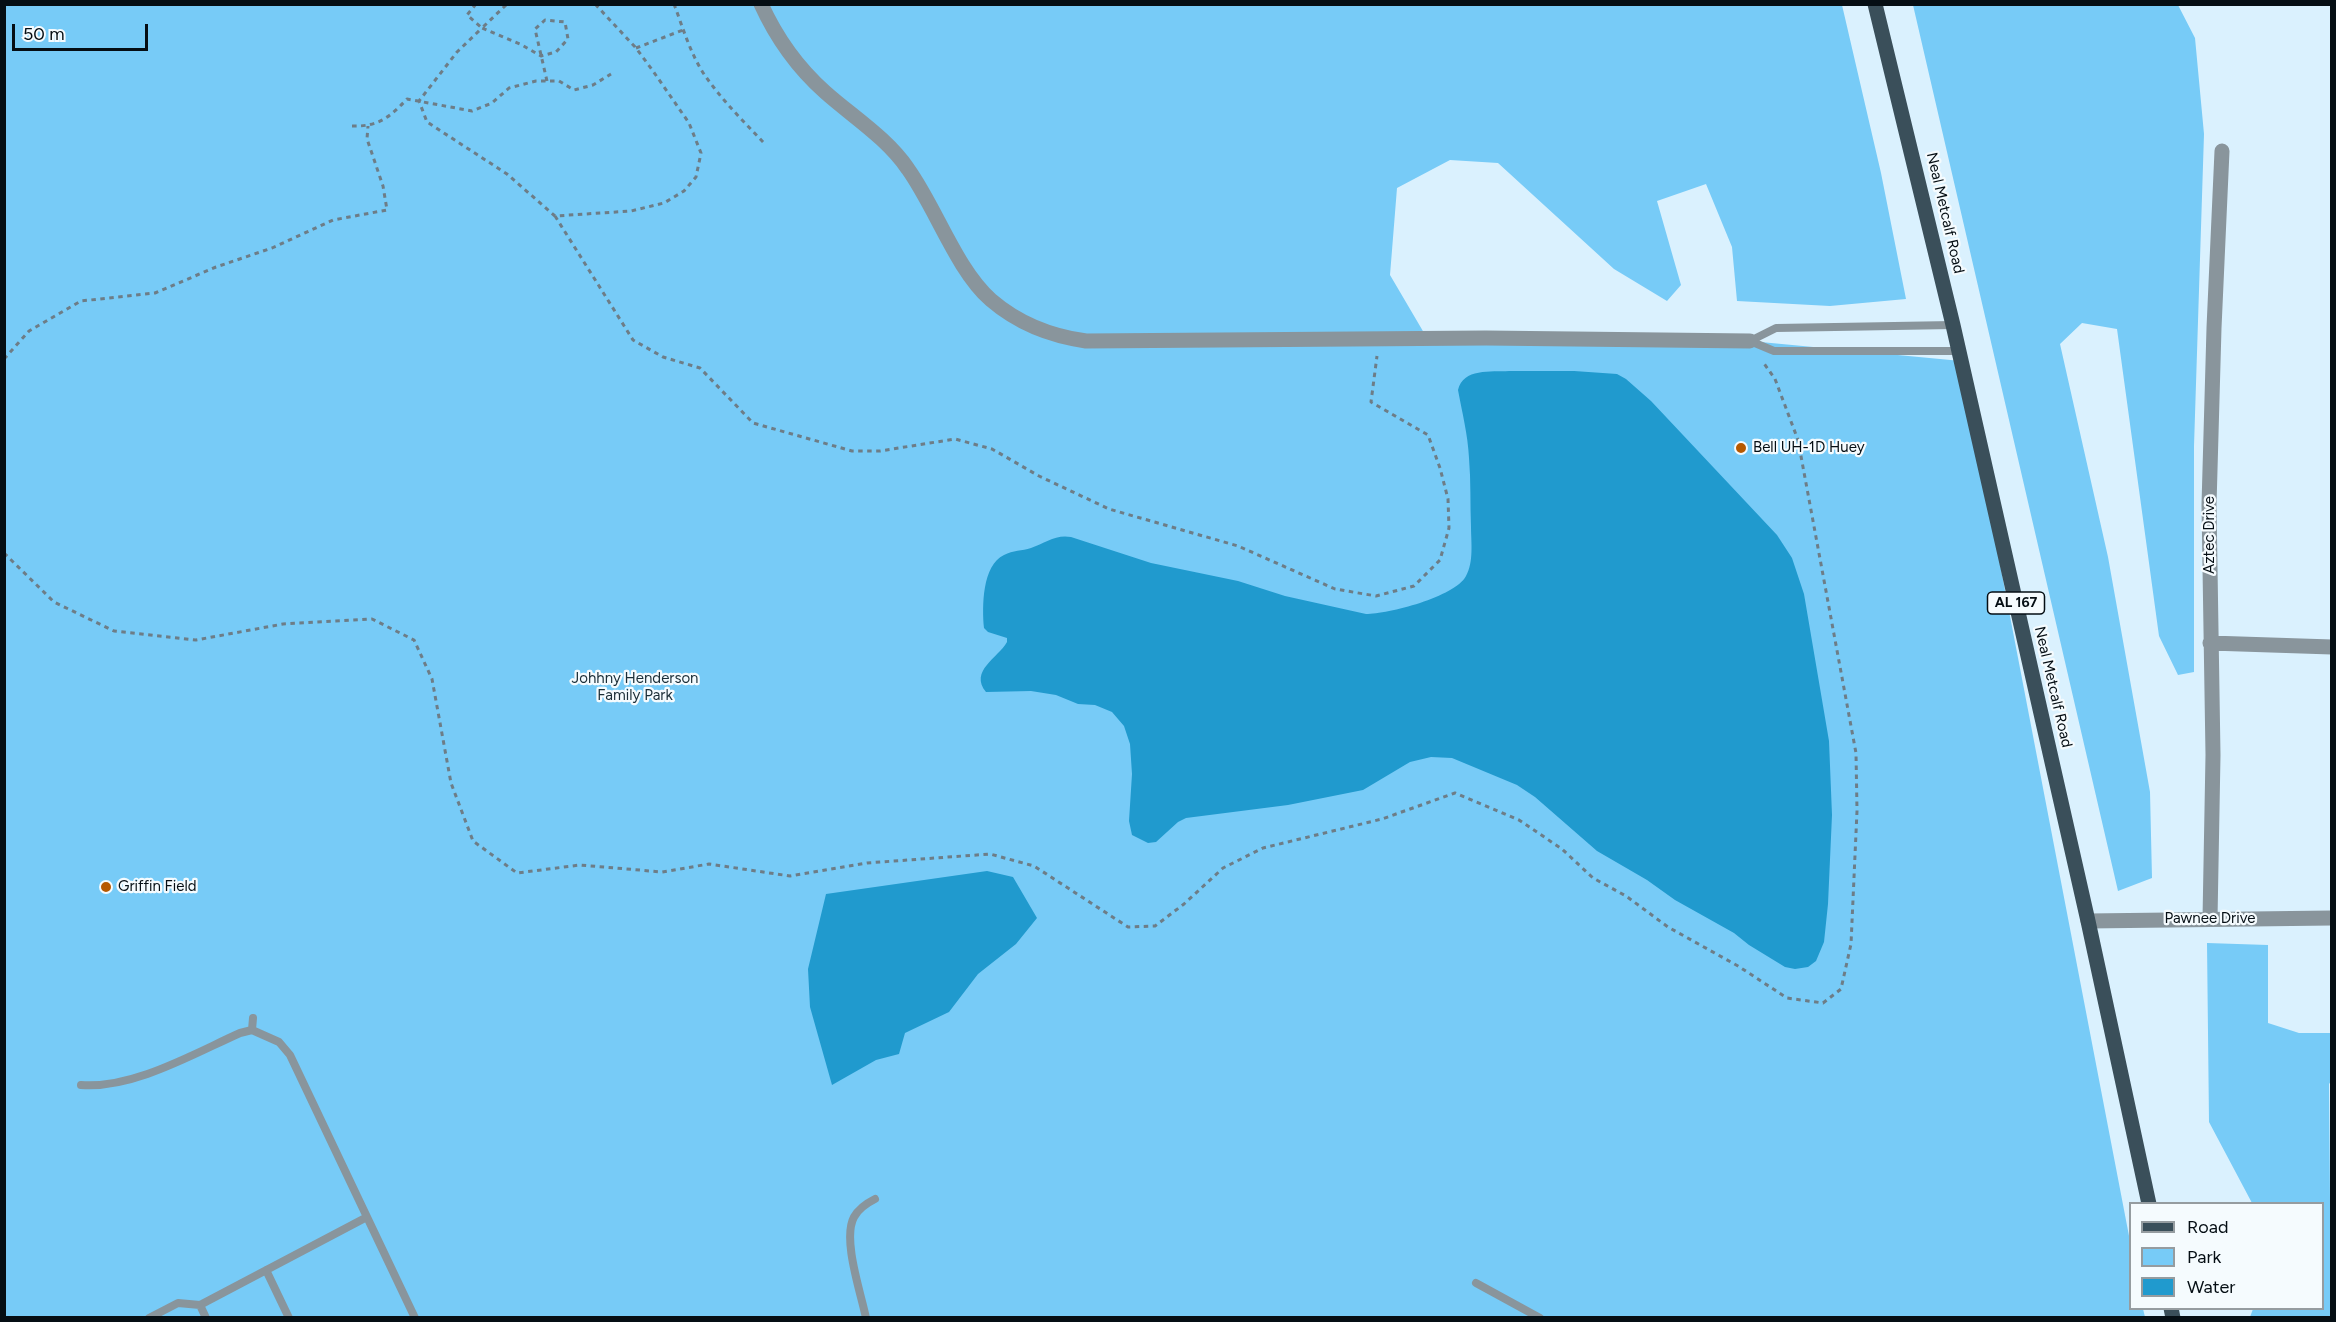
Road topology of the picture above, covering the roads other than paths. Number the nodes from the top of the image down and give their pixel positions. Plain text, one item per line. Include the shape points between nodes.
1 (761, 4) edge
2 (1875, 4) edge
3 (2222, 151) dead end
4 (1953, 325) junction
5 (1750, 341) junction
6 (1958, 351) junction
7 (2210, 643) junction
8 (2331, 647) edge
9 (2331, 918) edge
10 (2210, 919) junction
11 (2088, 921) junction
12 (253, 1018) dead end
13 (252, 1030) junction
14 (81, 1085) dead end
15 (875, 1199) dead end
16 (2149, 1202) edge
17 (367, 1216) junction
18 (266, 1270) junction
19 (1476, 1283) dead end
20 (200, 1305) junction
21 (150, 1317) edge
22 (206, 1317) edge
23 (290, 1317) edge
24 (415, 1317) edge
25 (866, 1317) edge
26 (1540, 1317) edge

1 - 5 street via 795,59 908,168 962,263 988,297 1024,323 1064,338
2 - 4 main road, Neal Metcalf Road / AL 167
3 - 7 street, Aztec Drive via 2209,505
4 - 5 lane via 1776,328
4 - 6 main road, Neal Metcalf Road / AL 167
5 - 6 lane via 1774,351
6 - 11 main road, Neal Metcalf Road / AL 167
7 - 8 street
7 - 10 street, Aztec Drive
9 - 10 street, Pawnee Drive
10 - 11 street, Pawnee Drive
11 - 16 main road, Neal Metcalf Road / AL 167
12 - 13 lane
13 - 14 lane via 131,1080 98,1087
13 - 17 lane via 279,1042 290,1055
15 - 25 lane via 854,1216 850,1230
17 - 18 lane
17 - 24 lane
18 - 20 lane
18 - 23 lane
19 - 26 lane
20 - 21 lane via 178,1303
20 - 22 lane

